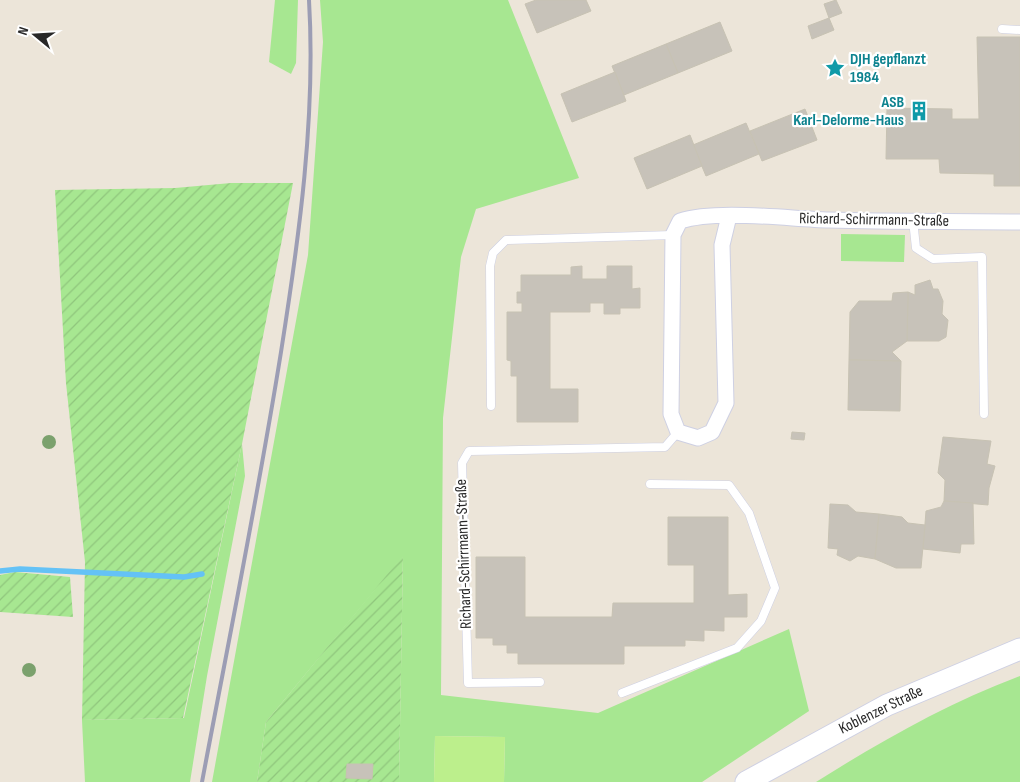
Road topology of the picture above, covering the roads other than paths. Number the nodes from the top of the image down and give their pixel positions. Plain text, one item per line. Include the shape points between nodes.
1 (1002, 30) dead end
2 (1020, 30) edge
3 (729, 216) junction
4 (914, 220) junction
5 (1020, 222) edge
6 (673, 235) junction
7 (491, 406) dead end
8 (984, 414) dead end
9 (678, 432) junction
10 (650, 484) dead end
11 (1020, 649) edge
12 (540, 682) dead end
13 (622, 693) dead end
14 (746, 782) edge

1 - 2 lane
3 - 4 street, Richard-Schirrmann-Straße
3 - 6 street, Richard-Schirrmann-Straße via 694,216 680,221
3 - 9 street via 722,245 726,403 712,432 698,438
4 - 5 street, Richard-Schirrmann-Straße
4 - 8 lane via 916,248 933,259 982,257
6 - 7 lane via 506,240 494,252 490,266
6 - 9 street via 671,414
9 - 12 lane, Richard-Schirrmann-Straße via 665,447 469,451 465,457 462,463 468,683
10 - 13 lane via 729,485 749,513 775,588 762,621 737,648
11 - 14 main road, Koblenzer Straße via 887,705

